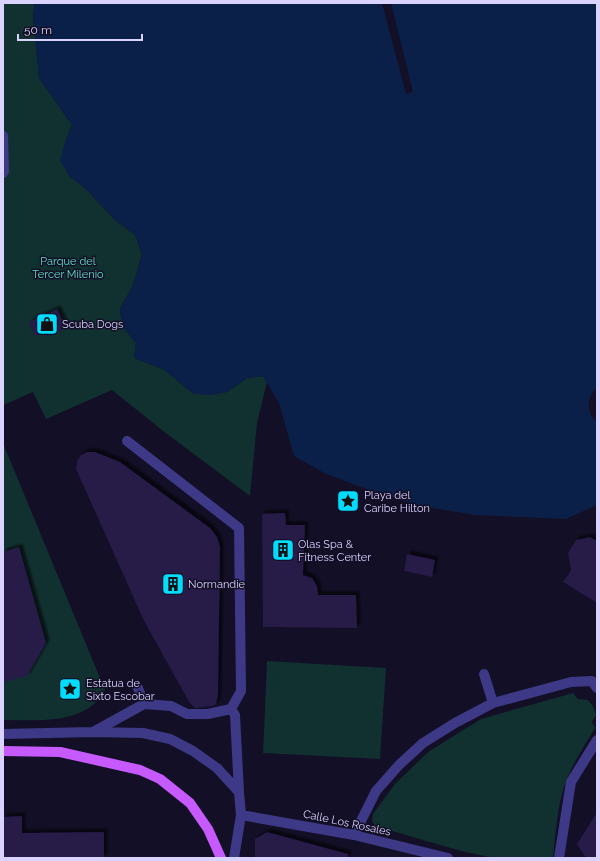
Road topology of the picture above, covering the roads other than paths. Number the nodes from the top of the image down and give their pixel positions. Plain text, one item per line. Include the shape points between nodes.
1 (3, 136) edge
2 (3, 173) edge
3 (127, 441) dead end
4 (484, 674) dead end
5 (138, 688) dead end
6 (597, 688) edge
7 (493, 703) junction
8 (144, 704) junction
9 (231, 709) junction
10 (93, 732) junction
11 (3, 734) edge
12 (597, 740) edge
13 (3, 751) edge
14 (239, 792) junction
15 (241, 816) junction
16 (354, 834) junction
17 (425, 856) edge
18 (221, 858) edge
19 (234, 858) edge
20 (448, 858) edge
21 (559, 858) edge

1 - 2 street
3 - 9 street via 239,528 241,691
4 - 7 street
5 - 8 street
6 - 7 street via 592,681 571,682
7 - 16 street via 454,722 429,739 399,765 376,791
8 - 9 street via 171,706 187,714 208,714
8 - 10 street
9 - 14 street via 236,715
10 - 11 street
10 - 14 street via 143,733 170,739 217,768
12 - 21 street via 571,782
13 - 18 main road via 60,752 140,770 160,779 190,803 208,829
14 - 15 street
15 - 16 street, Calle Los Rosales
15 - 19 street
16 - 17 street, Calle Los Rosales
17 - 20 street, Calle Los Rosales

